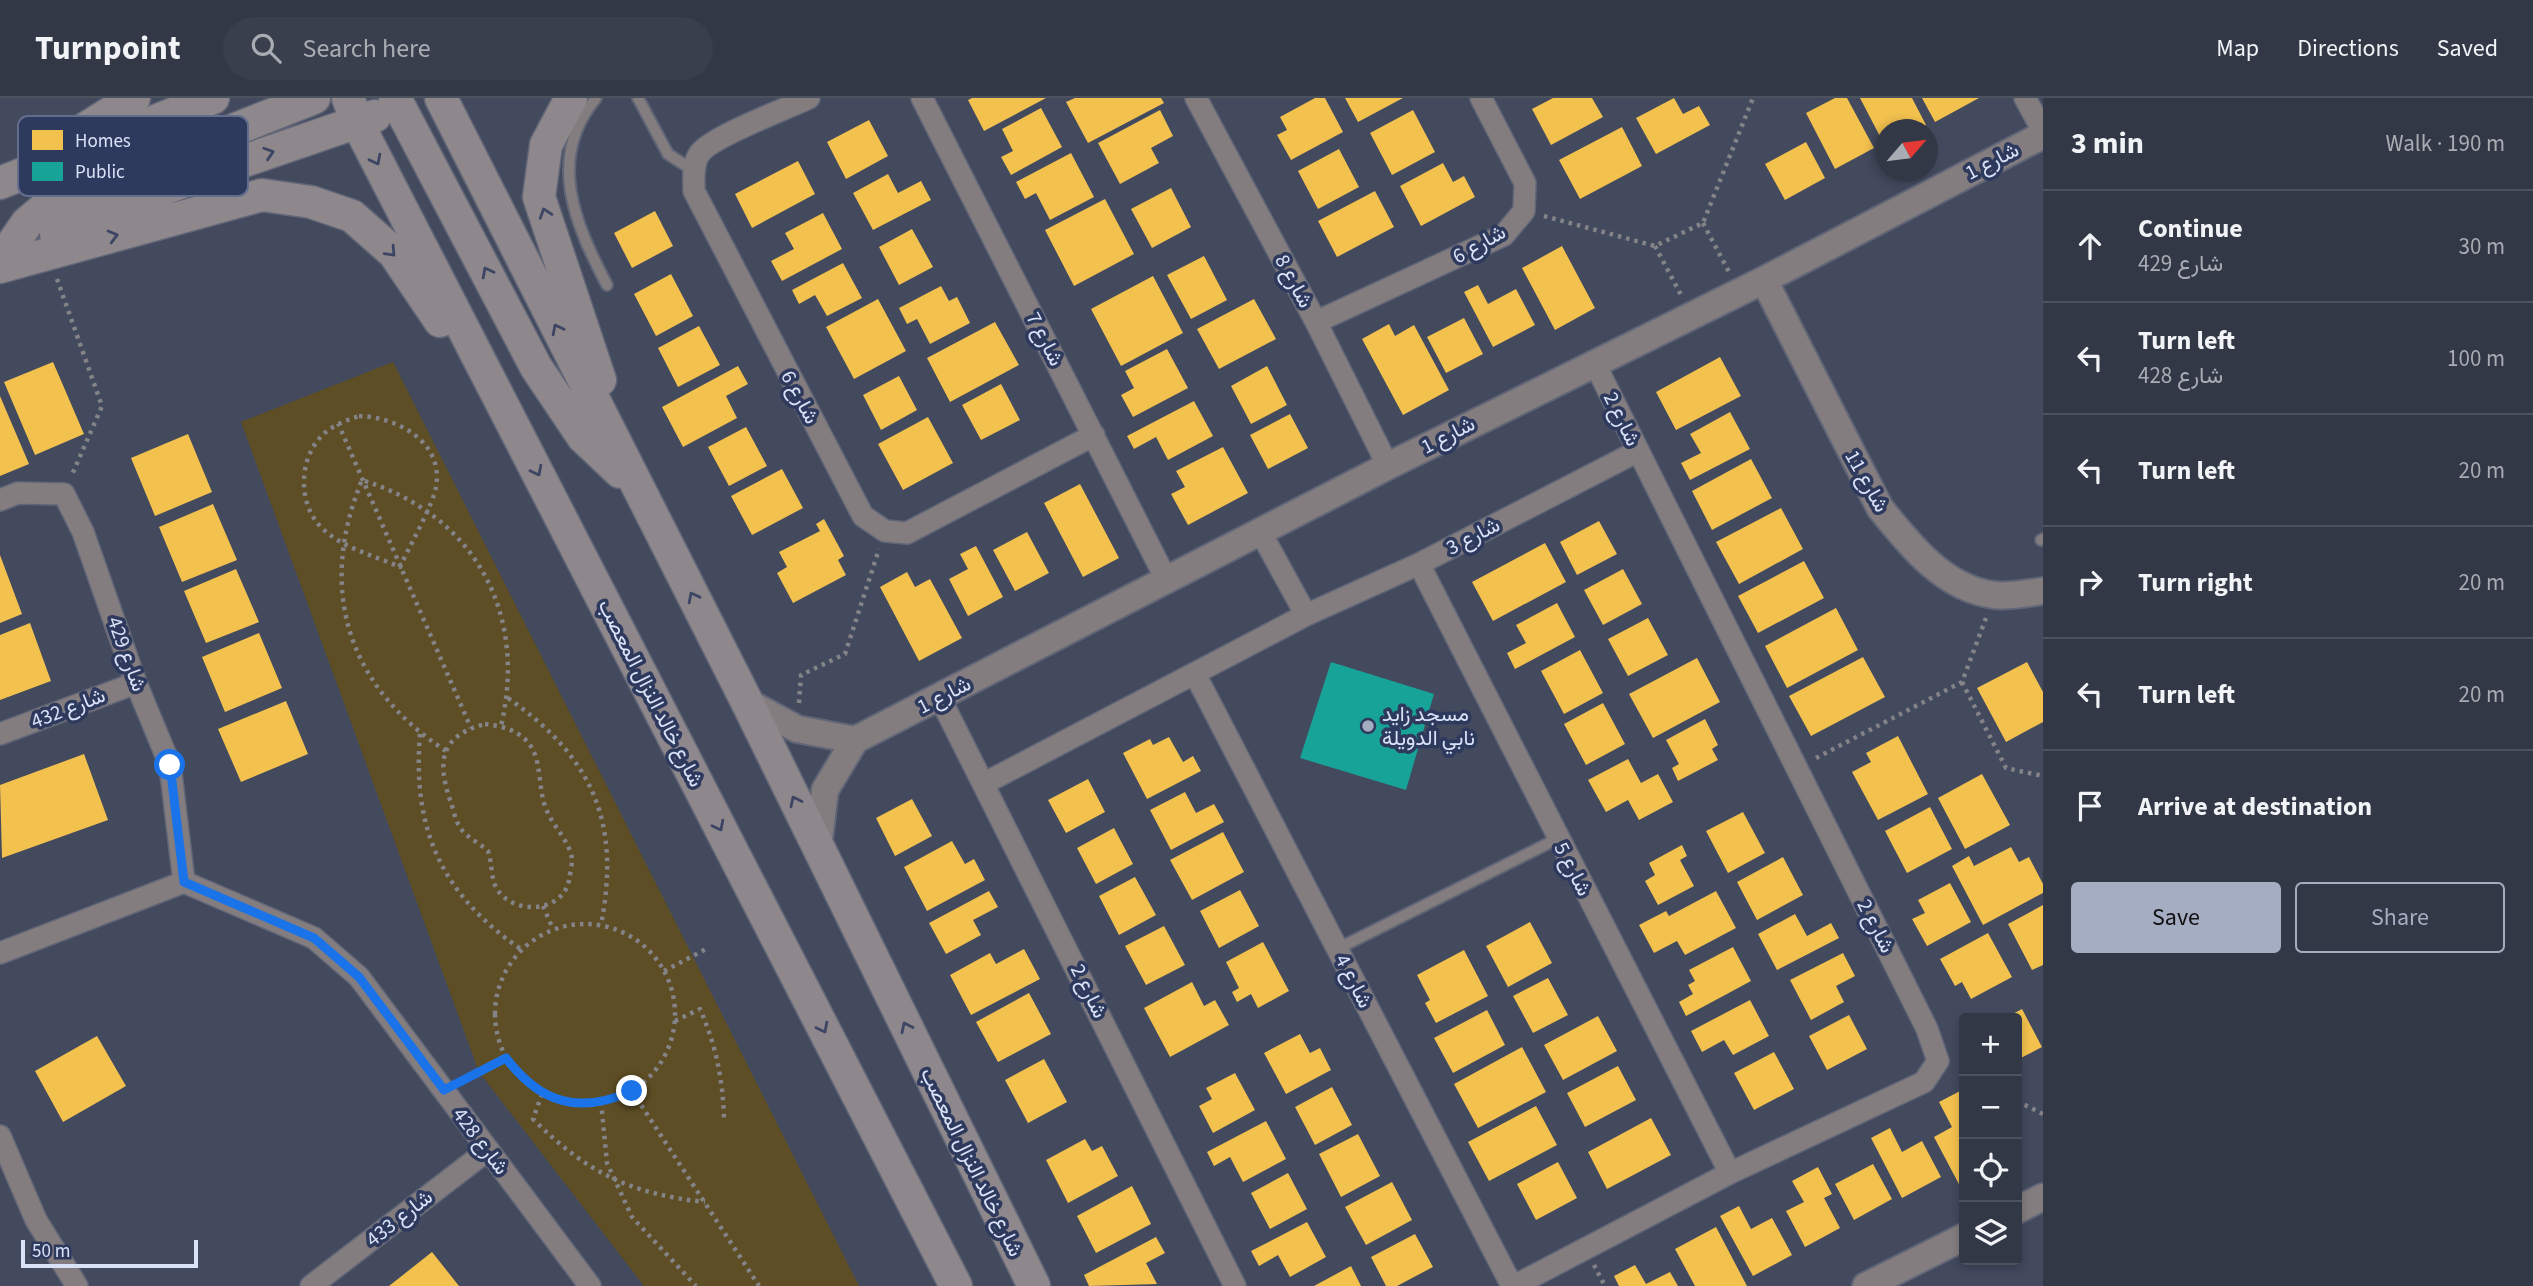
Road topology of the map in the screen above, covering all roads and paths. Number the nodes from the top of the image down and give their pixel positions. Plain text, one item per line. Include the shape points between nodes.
1 (134, 98) edge
2 (213, 98) edge
3 (314, 98) edge
4 (441, 98) edge
5 (571, 98) edge
6 (596, 98) edge
7 (638, 98) edge
8 (809, 98) edge
9 (922, 98) edge
10 (1196, 98) edge
11 (1481, 98) edge
12 (1753, 98) edge
13 (2025, 98) edge
14 (398, 100) edge
15 (353, 111) edge
16 (106, 116) edge
17 (168, 116) edge
18 (248, 124) edge
19 (2043, 133) edge
20 (248, 154) edge
21 (694, 171) junction
22 (18, 172) edge
23 (18, 176) edge
24 (0, 183) edge
25 (67, 196) edge
26 (148, 196) edge
27 (1524, 211) junction
28 (1703, 223) junction
29 (1655, 246) junction
30 (48, 254) junction
31 (1, 260) edge
32 (1764, 280) junction
33 (607, 285) dead end
34 (1740, 291) junction
35 (1692, 314) junction
36 (1316, 322) junction
37 (1594, 362) junction
38 (338, 423) junction
39 (516, 430) junction
40 (1094, 435) junction
41 (1638, 451) junction
42 (1388, 466) junction
43 (362, 480) junction
44 (636, 487) junction
45 (64, 494) junction
46 (0, 500) edge
47 (426, 509) junction
48 (885, 531) junction
49 (1261, 533) junction
50 (342, 542) junction
51 (1419, 564) junction
52 (400, 566) junction
53 (1167, 581) junction
54 (2043, 591) edge
55 (1995, 595) junction
56 (1306, 615) junction
57 (1196, 676) junction
58 (136, 682) junction
59 (1962, 682) junction
60 (508, 698) junction
61 (940, 698) junction
62 (747, 702) junction
63 (501, 726) junction
64 (471, 728) junction
65 (797, 729) junction
66 (0, 734) edge
67 (420, 734) junction
68 (855, 740) junction
69 (446, 751) junction
70 (1796, 768) junction
71 (2043, 776) edge
72 (985, 783) junction
73 (1557, 839) junction
74 (818, 848) junction
75 (184, 882) junction
76 (543, 906) junction
77 (601, 925) junction
78 (553, 929) junction
79 (708, 948) dead end
80 (1337, 949) junction
81 (522, 950) junction
82 (0, 953) edge
83 (664, 971) junction
84 (675, 1021) junction
85 (506, 1058) junction
86 (444, 1090) junction
87 (632, 1091) junction
88 (542, 1094) junction
89 (601, 1102) junction
90 (2022, 1104) edge
91 (2043, 1114) edge
92 (724, 1119) dead end
93 (0, 1136) edge
94 (488, 1150) junction
95 (1730, 1173) junction
96 (614, 1180) junction
97 (2043, 1197) edge
98 (705, 1202) junction
99 (2022, 1208) edge
100 (1959, 1240) edge
101 (76, 1286) edge
102 (311, 1286) edge
103 (590, 1286) edge
104 (696, 1286) edge
105 (759, 1286) edge
106 (956, 1286) edge
107 (1034, 1286) edge
108 (1235, 1286) edge
109 (1513, 1286) edge
110 (1866, 1286) edge

1 - 16 main road
2 - 17 main road
3 - 18 main road
44 -> 4 main road, شارع خالد النزال المعصب
44 -> 5 main road via 539,197 546,145
6 - 33 lane via 575,130 568,173 585,239
7 - 21 lane via 668,153
8 - 21 street via 714,142 699,154
9 - 40 street, شارع 7
10 - 36 street, شارع 8
11 - 27 street, شارع 6 via 1525,183
12 - 28 path
13 - 19 street
14 - 15 main road
44 -> 14 main road via 583,437 536,367
20 -> 15 main road
15 -> 39 main road, شارع خالد النزال المعصب
19 - 32 street, شارع 1
21 - 48 street, شارع 6 via 694,191 704,214 863,516
22 - 24 main road
23 - 24 main road
25 - 31 main road via 27,223
31 -> 26 main road
27 - 29 path
27 - 36 street, شارع 6 via 1504,235
28 - 29 path
28 - 34 path
29 - 35 path
30 - 31 main road
30 -> 39 main road via 262,195 311,202 352,216 394,253
30 - 45 path via 102,406
32 - 34 street, شارع 1
32 - 55 street, شارع 11 via 1880,508 1932,565 1965,588
34 - 35 street, شارع 1
35 - 37 street, شارع 1
36 - 42 street, شارع 8
37 - 41 street, شارع 2
37 - 42 street, شارع 1
38 - 43 path
38 - 47 path via 359,416 383,416 405,425 423,442 434,463 436,487
38 - 50 path via 318,439 306,460 303,485 308,508 322,528
39 -> 106 main road, شارع خالد النزال المعصب
40 - 48 street via 907,533
40 - 53 street, شارع 7
41 - 51 street, شارع 3
41 - 70 street, شارع 2
42 - 49 street, شارع 1
43 - 47 path
43 - 50 path
43 - 52 path
62 -> 44 main road, شارع خالد النزال المعصب
45 - 46 street via 18,493
45 - 58 street, شارع 429 via 83,532
47 - 52 path
47 - 60 path via 461,541 494,592 506,638
48 - 65 path via 845,654 801,675
49 - 53 street, شارع 1
49 - 56 street
50 - 52 path
50 - 67 path via 344,614 355,649 371,681
51 - 56 street, شارع 3
51 - 73 street, شارع 5
52 - 64 path
53 - 61 street, شارع 1
54 - 55 street, شارع 11
55 - 59 path
56 - 57 street, شارع 3
57 - 72 street, شارع 3
57 - 80 street, شارع 4
58 - 66 street, شارع 432
58 - 75 street, شارع 429 via 170,765
59 - 70 path
59 - 71 path via 2006,768
60 - 63 path
60 - 77 path via 565,745 601,812 608,850 608,888
61 - 68 street, شارع 1
61 - 72 street, شارع 2
62 - 65 street
74 -> 62 main road, شارع خالد النزال المعصب
63 - 64 path
63 - 76 path via 519,734 532,748 546,810 572,858 569,884 558,898
64 - 69 path via 456,737
65 - 68 street
67 - 69 path
67 - 81 path via 419,794 430,841 445,874 492,929
68 - 74 street via 825,790
69 - 76 path via 441,772 459,826 488,851 493,882 500,894 527,908
70 - 95 street, شارع 2 via 1927,1029 1938,1061 1924,1082
72 - 108 street, شارع 2
73 - 80 lane
73 - 95 street, شارع 5
107 -> 74 main road, شارع خالد النزال المعصب
75 - 82 street
75 - 86 street, شارع 428 via 314,938 359,977
76 - 78 path
77 - 78 path
77 - 83 path via 626,934 648,950
78 - 81 path
79 - 83 path
80 - 109 street, شارع 4
81 - 85 path via 498,989 495,1013
83 - 84 path via 673,995
84 - 87 path via 662,1061
84 - 92 path via 700,1009 715,1044 723,1081
85 - 86 path
85 - 88 path
86 - 94 street, شارع 428
87 - 89 path
87 - 98 path
88 - 89 path via 564,1102
88 - 96 path via 533,1119 561,1147
89 - 96 path via 607,1163
90 - 91 path
93 - 101 street via 36,1220
94 - 102 street, شارع 433
94 - 103 street, شارع 428
95 - 109 street, شارع 2
96 - 98 path via 665,1198
96 - 104 path via 632,1217
97 - 99 street
98 - 105 path
100 - 110 street

